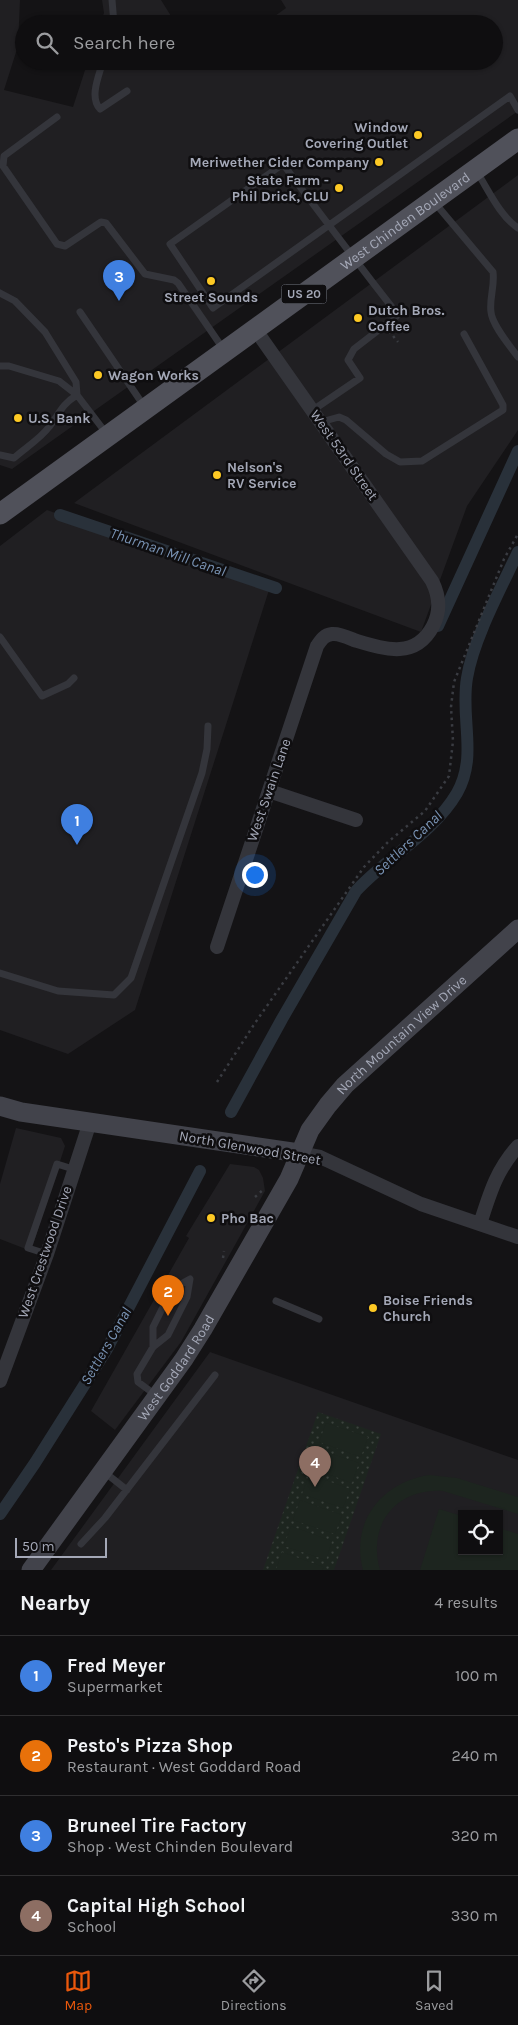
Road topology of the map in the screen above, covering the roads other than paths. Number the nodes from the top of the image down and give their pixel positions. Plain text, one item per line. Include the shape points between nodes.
1 (112, 0) edge
2 (113, 15) edge
3 (101, 70) edge
4 (127, 91) dead end
5 (518, 110) edge
6 (57, 116) dead end
7 (518, 139) edge
8 (476, 170) junction
9 (433, 200) junction
10 (328, 224) junction
11 (518, 228) edge
12 (354, 258) junction
13 (0, 293) edge
14 (80, 312) dead end
15 (255, 329) junction
16 (464, 334) dead end
17 (225, 350) junction
18 (518, 357) edge
19 (0, 366) edge
20 (77, 395) junction
21 (146, 408) junction
22 (313, 410) junction
23 (321, 422) junction
24 (108, 435) junction
25 (0, 455) edge
26 (0, 514) edge
27 (327, 635) joint
28 (0, 637) edge
29 (74, 678) dead end
30 (208, 726) dead end
31 (269, 790) junction
32 (356, 820) dead end
33 (518, 929) edge
34 (216, 947) dead end
35 (0, 973) edge
36 (0, 1106) edge
37 (90, 1122) junction
38 (518, 1146) edge
39 (299, 1154) junction
40 (73, 1169) junction
41 (480, 1224) junction
42 (518, 1238) edge
43 (47, 1254) junction
44 (276, 1301) dead end
45 (318, 1319) dead end
46 (153, 1347) junction
47 (215, 1375) dead end
48 (0, 1381) edge
49 (157, 1397) junction
50 (103, 1471) junction
51 (127, 1490) junction
52 (81, 1544) dead end
53 (30, 1570) edge

1 - 2 lane
3 - 4 lane via 94,97 100,109
5 - 10 lane via 510,96
6 - 17 lane via 4,156 2,166 57,244 65,246 101,222 106,223 145,274 178,283
7 - 8 main road, West Chinden Boulevard / US 20
8 - 9 main road, West Chinden Boulevard / US 20
8 - 11 lane via 502,211
9 - 12 main road, West Chinden Boulevard / US 20
9 - 18 lane via 493,272 492,320
10 - 10 lane via 283,164 170,244 213,308
10 - 12 lane
12 - 15 main road, West Chinden Boulevard / US 20
12 - 22 lane via 398,315 354,349 348,360 360,378
13 - 20 lane via 14,301 45,332 76,382
14 - 21 lane
15 - 17 main road, West Chinden Boulevard / US 20
15 - 22 street, West 53rd Street
16 - 23 lane via 504,410 422,461 400,462 339,417
17 - 21 main road, West Chinden Boulevard / US 20
19 - 20 lane via 59,382
20 - 24 lane
20 - 25 lane via 66,402 49,428 14,458
21 - 24 main road, West Chinden Boulevard / US 20
22 - 23 street, West 53rd Street
23 - 27 street, West 53rd Street via 432,581 439,600 438,614 428,634 411,647 390,650 339,635
24 - 26 main road, West Chinden Boulevard / US 20
27 - 31 street, West Swain Lane via 318,646
28 - 29 lane via 42,696
30 - 35 lane via 202,773 131,978 114,995 58,991
31 - 32 street
31 - 34 street, West Swain Lane
33 - 39 main road, North Mountain View Drive via 345,1086 310,1130
36 - 37 main road, North Glenwood Street
37 - 39 main road, North Glenwood Street
37 - 40 street, West Crestwood Drive
38 - 41 street via 502,1165
39 - 41 street, North Glenwood Street via 320,1157 421,1204
39 - 49 main road, West Goddard Road via 289,1179 203,1329
40 - 43 street, West Crestwood Drive
40 - 43 lane via 57,1164 28,1248
41 - 42 street, North Glenwood Street
43 - 48 street, West Crestwood Drive
44 - 45 lane
46 - 46 lane via 168,1335 187,1297 190,1279 172,1289 153,1327
46 - 49 lane via 137,1379
47 - 51 lane
49 - 50 main road, West Goddard Road
50 - 51 lane
50 - 53 main road, West Goddard Road
51 - 52 lane

